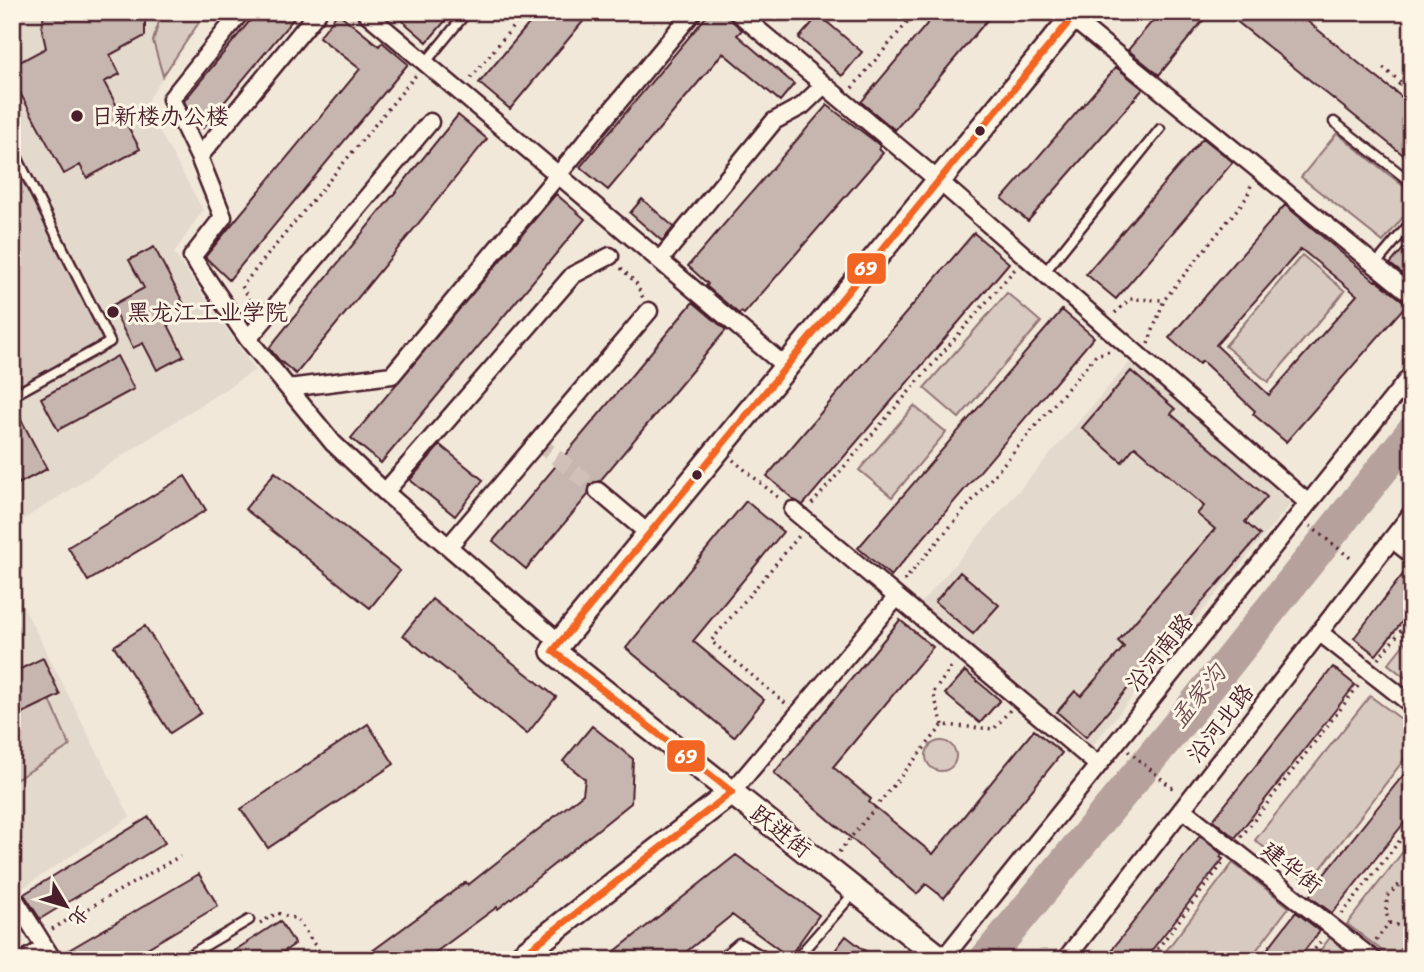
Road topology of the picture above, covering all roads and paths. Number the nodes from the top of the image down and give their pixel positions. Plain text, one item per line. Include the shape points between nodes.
1 (241, 12) edge
2 (318, 12) edge
3 (365, 12) edge
4 (467, 12) edge
5 (525, 12) edge
6 (693, 12) edge
7 (737, 12) edge
8 (916, 12) edge
9 (1075, 15) edge
10 (426, 62) junction
11 (1383, 68) dead end
12 (478, 69) dead end
13 (866, 72) dead end
14 (1412, 83) edge
15 (824, 85) junction
16 (405, 89) dead end
17 (1394, 91) dead end
18 (1412, 92) edge
19 (429, 122) dead end
20 (1334, 122) dead end
21 (1160, 129) dead end
22 (12, 147) edge
23 (199, 157) junction
24 (1255, 167) junction
25 (557, 173) junction
26 (939, 181) junction
27 (1412, 183) edge
28 (1412, 222) edge
29 (610, 256) joint
30 (1026, 257) junction
31 (660, 260) junction
32 (1375, 265) junction
33 (1044, 273) junction
34 (1412, 295) edge
35 (1164, 300) junction
36 (649, 311) joint
37 (263, 320) junction
38 (1103, 324) junction
39 (248, 339) junction
40 (1129, 347) junction
41 (1143, 359) junction
42 (786, 367) junction
43 (1412, 374) edge
44 (288, 388) junction
45 (12, 396) edge
46 (719, 449) junction
47 (598, 491) tunnel mouth
48 (385, 492) junction
49 (1303, 509) junction
50 (1412, 513) edge
51 (801, 517) junction
52 (649, 534) junction
53 (1392, 539) junction
54 (449, 546) junction
55 (1412, 555) edge
56 (1367, 571) junction
57 (895, 595) junction
58 (1412, 617) edge
59 (1319, 632) junction
60 (556, 647) junction
61 (963, 652) junction
62 (1369, 671) junction
63 (1355, 691) dead end
64 (1019, 699) junction
65 (1412, 705) edge
66 (798, 714) junction
67 (943, 724) junction
68 (1117, 742) junction
69 (1098, 765) junction
70 (732, 792) junction
71 (1185, 806) junction
72 (1412, 825) edge
73 (1246, 831) dead end
74 (180, 856) dead end
75 (826, 867) junction
76 (1220, 867) dead end
77 (1412, 886) edge
78 (856, 890) junction
79 (12, 899) edge
80 (1342, 914) dead end
81 (249, 920) joint
82 (1389, 923) junction
83 (1412, 925) edge
84 (1323, 938) dead end
85 (40, 940) junction
86 (320, 953) junction
87 (1369, 956) edge
88 (522, 958) edge
89 (17, 960) edge
90 (52, 960) edge
91 (181, 960) edge
92 (309, 960) edge
93 (325, 960) edge
94 (444, 960) edge
95 (453, 960) edge
96 (719, 960) edge
97 (770, 960) edge
98 (795, 960) edge
99 (943, 960) edge
100 (1065, 960) edge
101 (1149, 960) edge
102 (1306, 960) edge

1 - 23 street via 172,99
2 - 23 street
3 - 10 street
4 - 10 lane
5 - 12 path
6 - 25 street
7 - 15 street
8 - 13 path
9 - 24 street
9 - 26 street
10 - 25 street
11 - 18 path
14 - 17 path, bridge via 1405,77
15 - 26 street
15 - 31 street via 802,106 775,121
16 - 37 path via 242,286
19 - 37 street
20 - 27 lane
21 - 33 lane
22 - 45 lane via 110,342
23 - 39 street via 223,217 192,257
24 - 32 street
24 - 35 path via 1247,197
25 - 31 street
25 - 44 street via 392,375
26 - 30 street
26 - 42 street
28 - 32 lane
29 - 36 path via 636,283
29 - 48 street via 573,275
30 - 33 street
30 - 51 path
31 - 42 street
32 - 34 street
33 - 38 street
35 - 38 path via 1129,299
35 - 41 path
36 - 54 street
37 - 39 street
38 - 40 street
39 - 44 street
40 - 41 street
40 - 57 path via 1096,355
41 - 49 street
42 - 46 street
43 - 49 street, 沿河南路
44 - 48 street via 333,443
46 - 51 path
46 - 52 street
47 - 52 street
48 - 54 street
49 - 56 path
49 - 68 street, 沿河南路
50 - 53 street, 沿河北路
51 - 57 street
51 - 66 path via 711,640
52 - 60 street
53 - 55 street
53 - 56 street, 沿河北路
54 - 60 street
56 - 59 street, 沿河北路
57 - 61 street
57 - 66 street
58 - 62 path
59 - 62 street
59 - 71 street, 沿河北路
60 - 70 street, 跃进街
61 - 64 street
61 - 67 path via 933,693
62 - 65 street
63 - 73 path
64 - 67 path via 995,729
64 - 69 street
66 - 70 street
67 - 75 path
68 - 69 street, 沿河南路
68 - 71 path
69 - 99 street, 沿河南路
70 - 75 street, 跃进街
70 - 88 street
71 - 87 street, 建华街
71 - 100 street, 沿河北路
72 - 80 path
74 - 85 path
75 - 78 street, 跃进街
76 - 101 path
77 - 82 path via 1400,884 1387,896
78 - 98 lane
78 - 99 street, 跃进街
79 - 85 street
81 - 86 path via 258,924 277,913 296,919
81 - 91 lane
82 - 83 path
82 - 87 path
84 - 102 path
85 - 89 lane
85 - 90 street
86 - 92 path
86 - 93 path
94 - 95 path via 448,956
96 - 97 lane via 739,943

